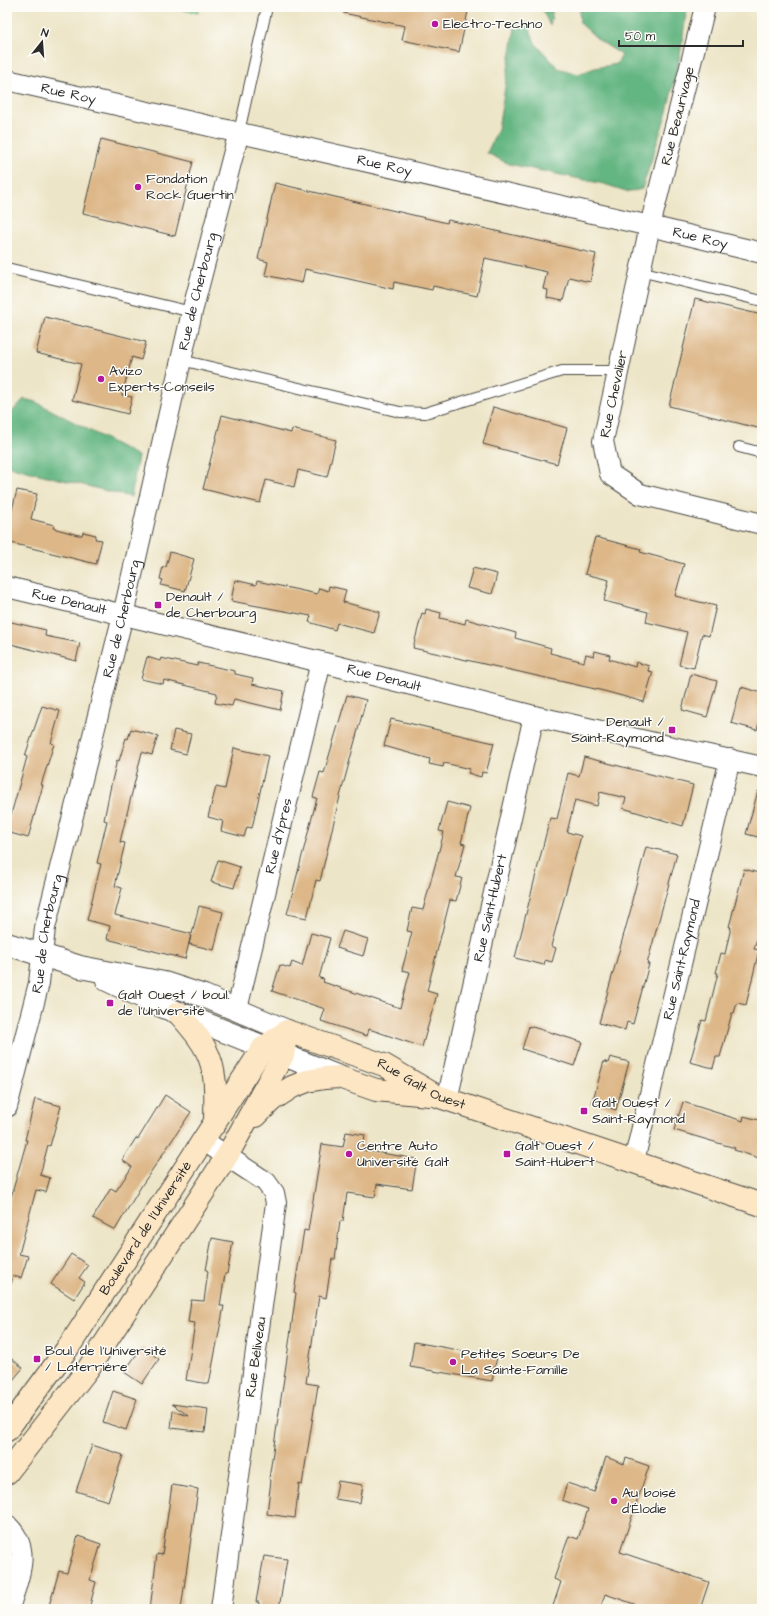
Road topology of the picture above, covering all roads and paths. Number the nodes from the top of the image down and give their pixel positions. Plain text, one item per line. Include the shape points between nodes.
1 (267, 7) edge
2 (705, 7) edge
3 (7, 80) edge
4 (239, 132) junction
5 (650, 226) junction
6 (762, 253) edge
7 (7, 268) edge
8 (640, 271) junction
9 (762, 301) edge
10 (192, 312) junction
11 (181, 360) junction
12 (618, 371) junction
13 (739, 448) dead end
14 (762, 453) edge
15 (762, 524) edge
16 (7, 587) edge
17 (123, 615) junction
18 (321, 662) junction
19 (534, 716) junction
20 (730, 759) junction
21 (762, 767) edge
22 (7, 944) edge
23 (42, 955) junction
24 (80, 967) junction
25 (237, 1009) junction
26 (178, 1013) junction
27 (287, 1031) junction
28 (273, 1052) junction
29 (338, 1077) junction
30 (442, 1098) junction
31 (7, 1107) edge
32 (244, 1128) junction
33 (209, 1132) junction
34 (227, 1156) junction
35 (634, 1161) junction
36 (762, 1205) edge
37 (7, 1430) edge
38 (7, 1473) edge
39 (7, 1526) edge
40 (9, 1609) edge
41 (221, 1609) edge

1 - 4 lane
2 - 5 street, Rue Beaurivage
3 - 4 street, Rue Roy
4 - 5 street, Rue Roy
4 - 10 street, Rue de Cherbourg
5 - 6 street, Rue Roy
5 - 8 street, Rue Chevalier
7 - 10 lane
8 - 9 lane
8 - 12 street, Rue Chevalier
10 - 11 street, Rue de Cherbourg
11 - 12 lane via 400,412 425,413 562,371
11 - 17 street, Rue de Cherbourg
12 - 15 street, Rue Chevalier via 603,441 610,474 640,494
13 - 14 lane
16 - 17 street, Rue Denault
17 - 18 street, Rue Denault
17 - 23 street, Rue de Cherbourg via 45,928
18 - 19 street, Rue Denault
18 - 25 street, Rue d'Ypres
19 - 20 street, Rue Denault
19 - 30 street, Rue Saint-Hubert
20 - 21 street, Rue Denault
20 - 35 street, Rue Saint-Raymond
22 - 23 street, Rue Galt Ouest
23 - 24 street, Rue Galt Ouest
23 - 31 street, Rue de Cherbourg via 38,983
24 - 25 street, Rue Galt Ouest via 164,983
24 - 26 street, Rue Galt Ouest
25 - 27 street, Rue Galt Ouest
26 - 28 street, Rue Galt Ouest
26 - 33 main road via 206,1050 213,1069 215,1086
27 - 28 main road
27 - 30 main road, Rue Galt Ouest via 384,1065
28 - 29 street, Rue Galt Ouest
28 - 32 main road via 260,1095
28 - 33 main road, Boulevard de l'Université
29 - 30 main road via 376,1090
29 - 32 main road via 307,1081 292,1087 272,1100
30 - 35 main road, Rue Galt Ouest
32 - 34 main road, Boulevard de l'Université
33 - 34 street, Rue Béliveau
33 - 37 main road, Boulevard de l'Université via 70,1346
34 - 38 main road, Boulevard de l'Université via 88,1369
34 - 41 street, Rue Béliveau via 266,1182 274,1193 276,1204
35 - 36 main road, Rue Galt Ouest
39 - 40 street via 19,1540 22,1549 22,1562

